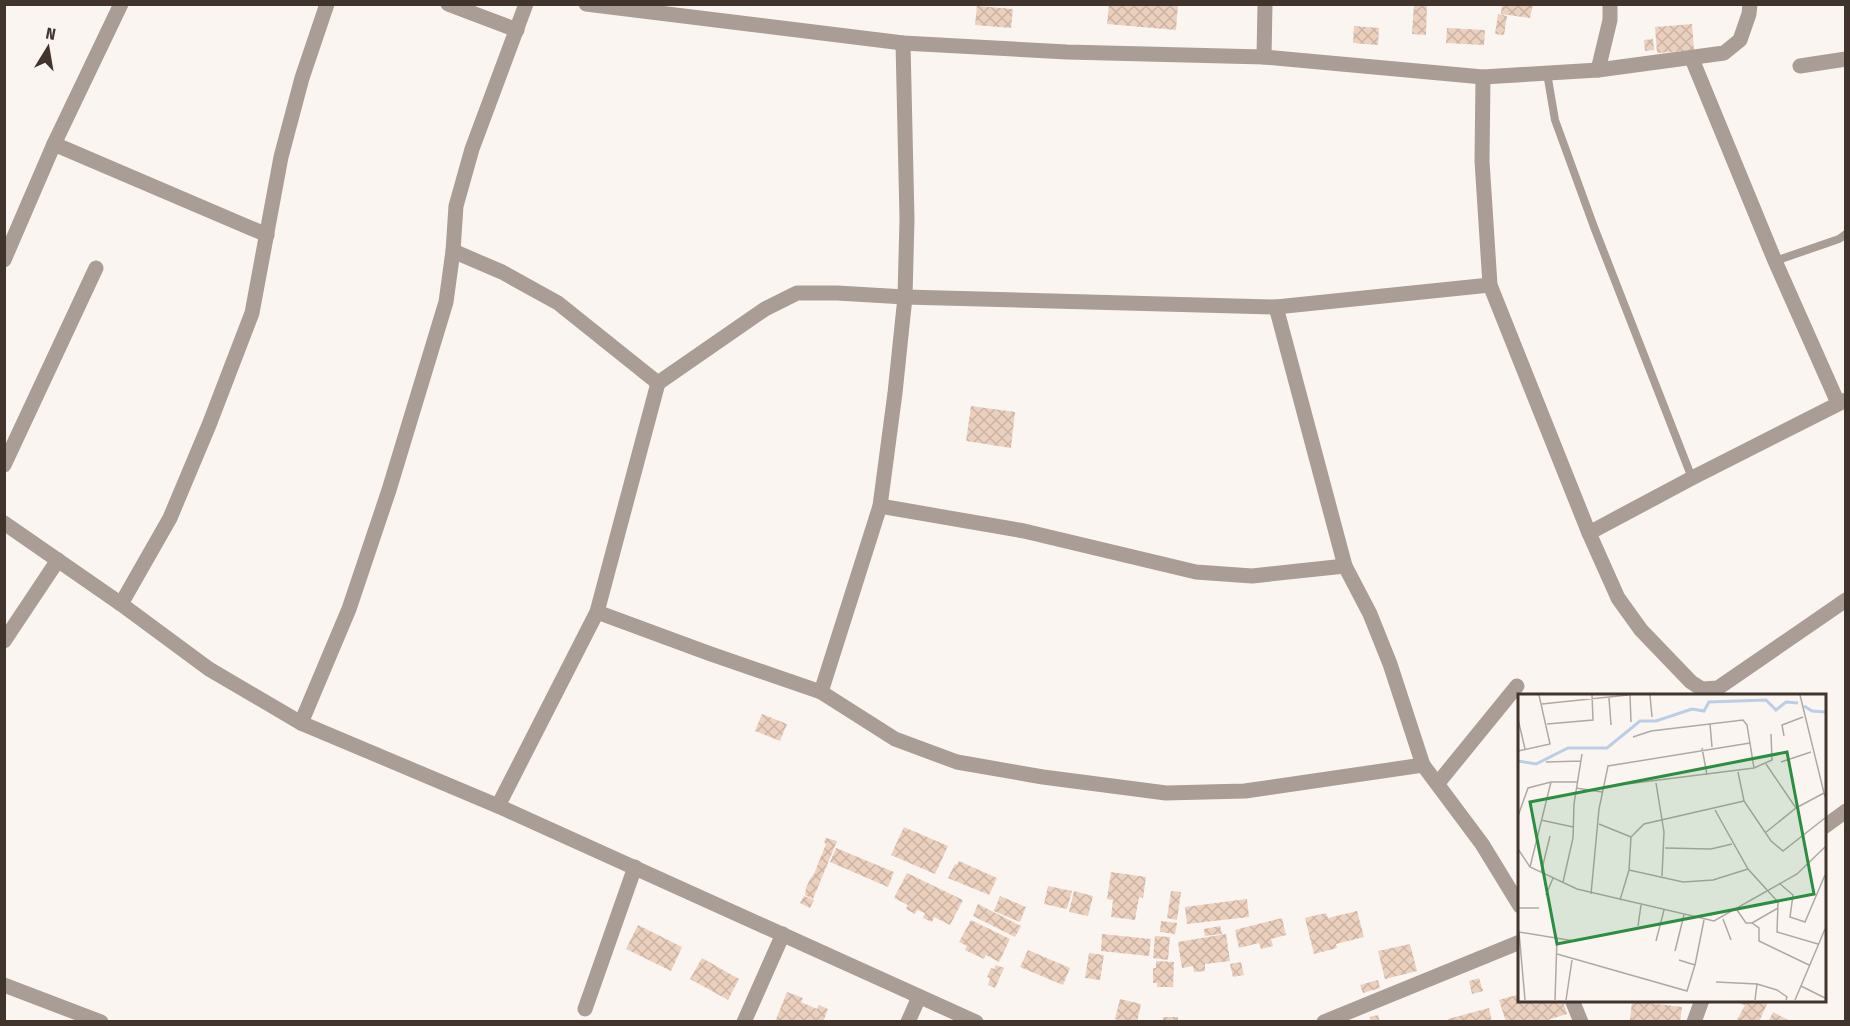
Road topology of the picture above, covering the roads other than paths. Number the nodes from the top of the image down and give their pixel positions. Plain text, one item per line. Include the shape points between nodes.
1 (121, 4) edge
2 (327, 4) edge
3 (448, 4) edge
4 (526, 4) edge
5 (586, 4) edge
6 (1265, 4) edge
7 (1611, 4) edge
8 (1750, 4) edge
9 (517, 30) junction
10 (903, 43) junction
11 (1264, 57) junction
12 (1692, 59) junction
13 (1845, 59) edge
14 (1800, 66) dead end
15 (1598, 70) junction
16 (1547, 73) junction
17 (1483, 77) junction
18 (54, 144) junction
19 (1845, 234) edge
20 (267, 236) junction
21 (453, 251) junction
22 (4, 260) edge
23 (1775, 261) junction
24 (96, 268) dead end
25 (1490, 285) junction
26 (905, 297) junction
27 (1276, 307) junction
28 (658, 383) junction
29 (1842, 402) edge
30 (4, 465) edge
31 (1692, 478) junction
32 (880, 506) junction
33 (4, 523) edge
34 (1588, 532) junction
35 (58, 560) junction
36 (1345, 566) junction
37 (1845, 600) edge
38 (121, 604) junction
39 (597, 612) junction
40 (4, 641) edge
41 (1517, 686) dead end
42 (821, 692) junction
43 (302, 723) junction
44 (1423, 765) junction
45 (1438, 783) junction
46 (498, 806) junction
47 (1845, 811) edge
48 (1826, 825) edge
49 (635, 867) junction
50 (1518, 903) edge
51 (783, 934) junction
52 (1518, 943) edge
53 (6, 990) edge
54 (919, 997) junction
55 (1573, 1002) edge
56 (1700, 1002) edge
57 (585, 1009) dead end
58 (101, 1022) edge
59 (744, 1022) edge
60 (908, 1022) edge
61 (975, 1022) edge
62 (1324, 1022) edge
63 (1581, 1022) edge
64 (1694, 1022) edge

1 - 18 street
2 - 20 street via 281,158
3 - 9 street
4 - 9 street
5 - 10 street
6 - 11 street
7 - 15 street
8 - 12 street via 1740,40 1724,53
9 - 21 street via 456,206
10 - 11 street
10 - 26 street via 908,219
11 - 17 street
12 - 15 street
12 - 23 street
13 - 14 street
15 - 16 street
16 - 17 street
16 - 31 lane via 1555,120
17 - 25 street via 1482,161
18 - 20 street
18 - 22 street
19 - 23 lane
20 - 38 street via 252,313 209,425 170,518
21 - 28 street via 558,303
21 - 43 street via 446,302 389,490 349,609
23 - 29 street
24 - 30 street
25 - 27 street
25 - 34 street
26 - 27 street
26 - 28 street via 797,293 765,309
26 - 32 street
27 - 36 street
28 - 39 street
29 - 31 street
31 - 34 street
32 - 36 street via 1024,531 1196,572 1252,576
32 - 42 street
33 - 35 street
34 - 37 street via 1618,598 1641,630 1702,689 1718,688
35 - 38 street
35 - 40 street
36 - 44 street via 1386,654
38 - 43 street via 209,669
39 - 42 street
39 - 46 street
41 - 45 street
42 - 44 street via 895,739 957,762 1116,787 1166,793 1245,791
43 - 46 street
44 - 45 street
45 - 50 street
46 - 49 street
47 - 48 street
49 - 51 street
49 - 57 street
51 - 54 street
51 - 59 street
52 - 62 street
53 - 58 street
54 - 60 street
54 - 61 street
55 - 63 street
56 - 64 street

